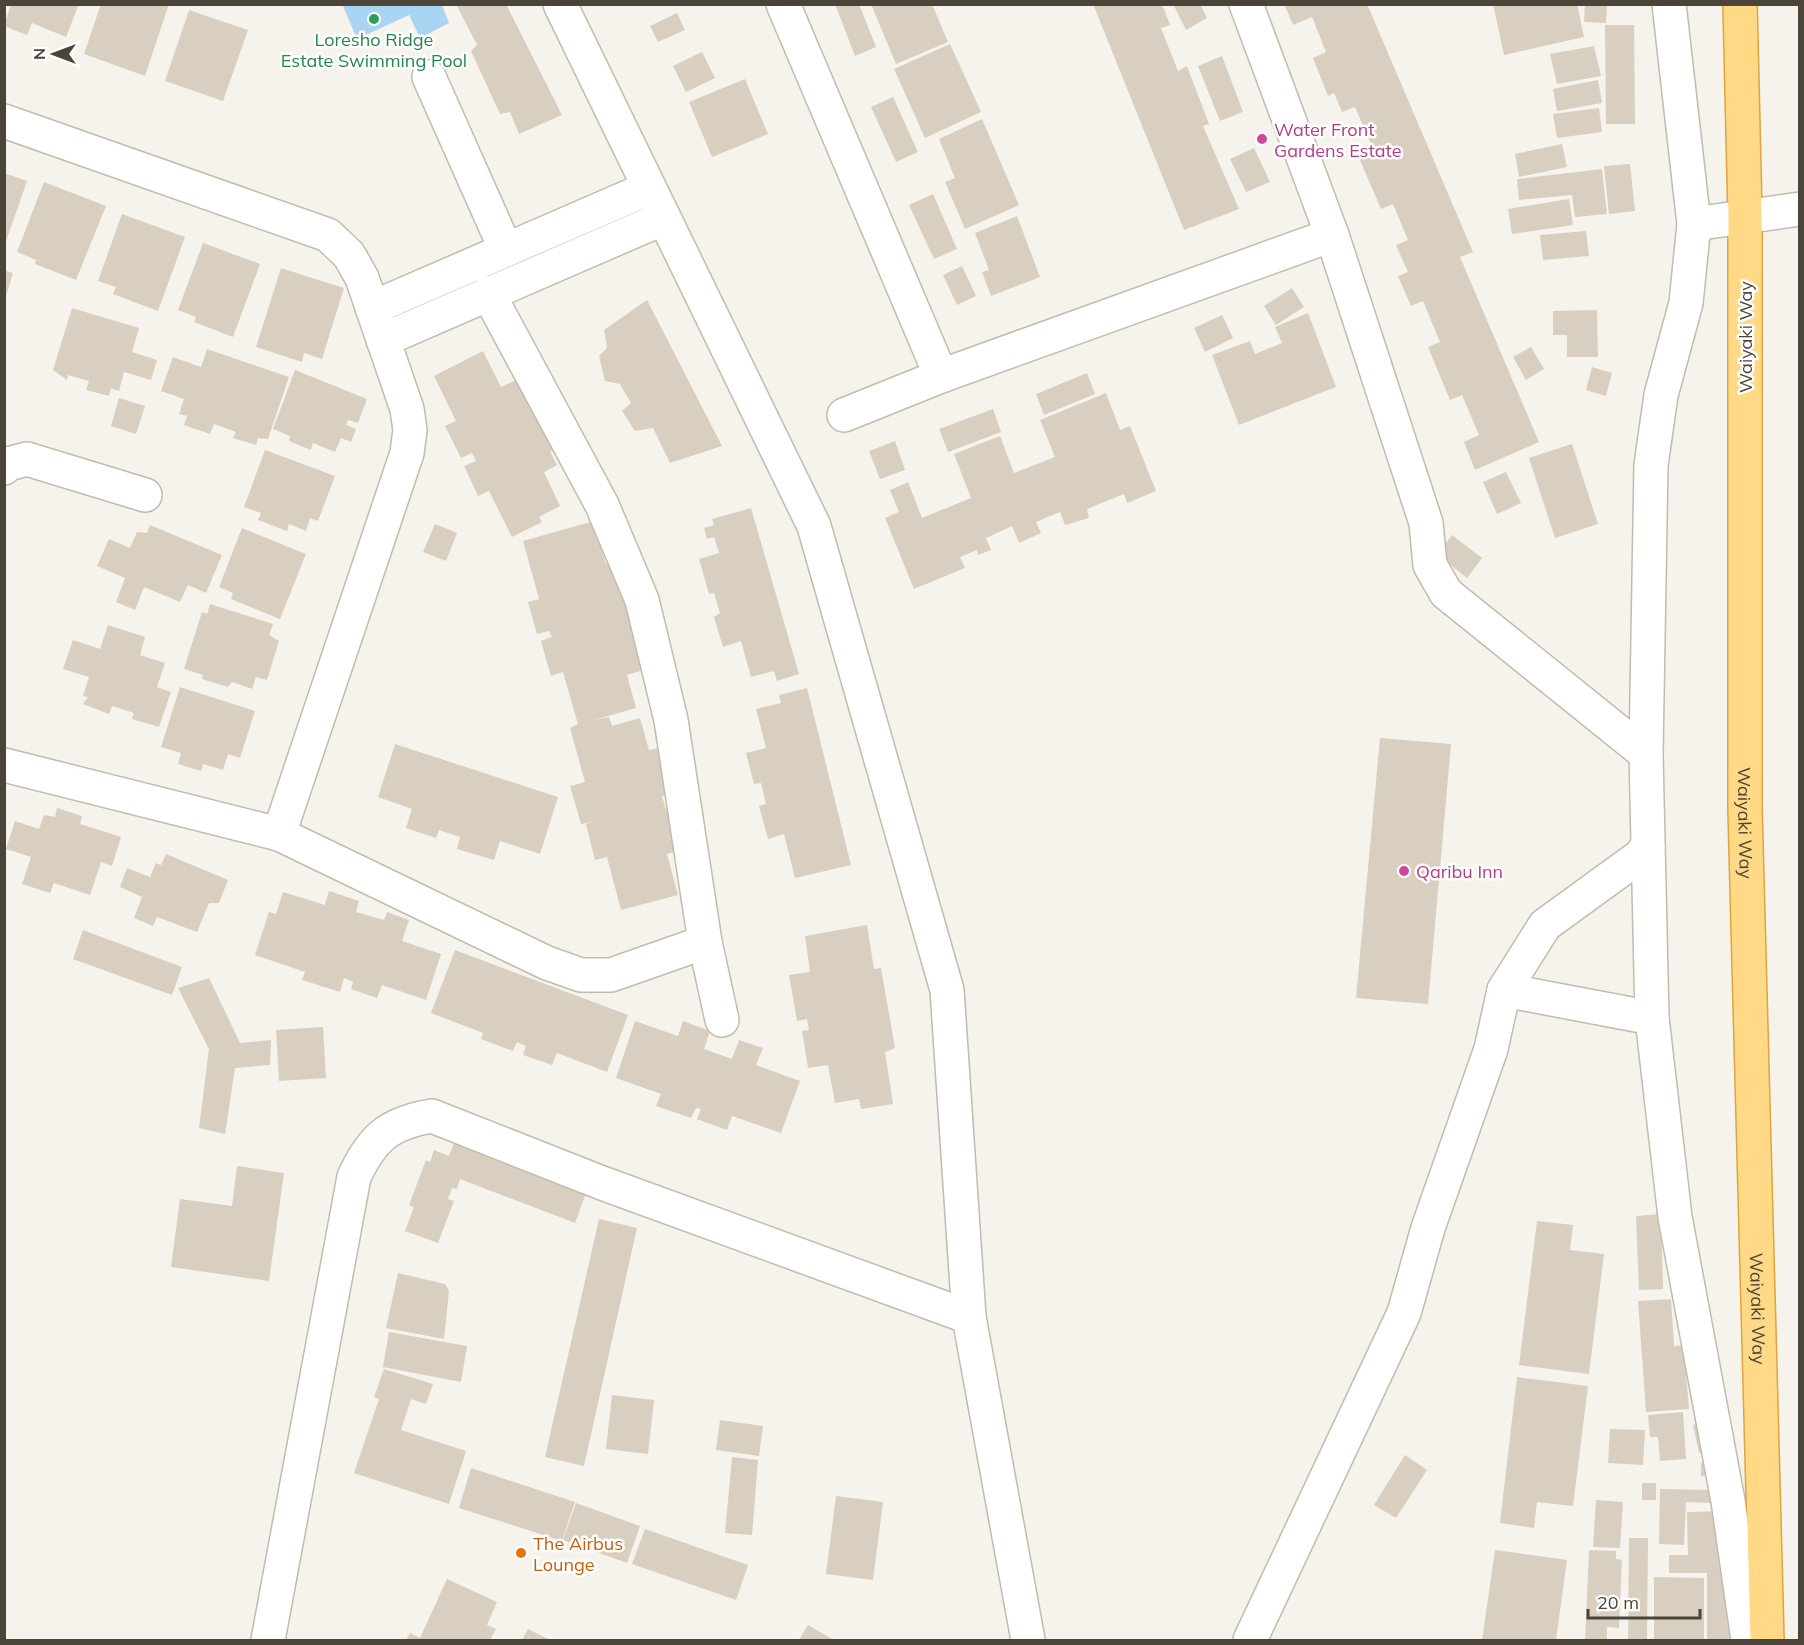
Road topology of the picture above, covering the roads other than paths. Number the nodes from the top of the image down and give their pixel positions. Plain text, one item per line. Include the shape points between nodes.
1 (560, 4) edge
2 (783, 4) edge
3 (1246, 4) edge
4 (1669, 4) edge
5 (1740, 4) edge
6 (429, 77) dead end
7 (4, 122) edge
8 (649, 188) junction
9 (1800, 209) edge
10 (1745, 215) junction
11 (664, 218) junction
12 (1694, 224) junction
13 (1332, 235) junction
14 (506, 250) junction
15 (488, 293) junction
16 (372, 308) junction
17 (383, 340) junction
18 (941, 376) junction
19 (844, 415) dead end
20 (4, 468) edge
21 (145, 495) dead end
22 (1646, 754) junction
23 (4, 765) edge
24 (279, 834) junction
25 (1648, 846) junction
26 (705, 942) junction
27 (1504, 990) junction
28 (1652, 1018) junction
29 (722, 1020) dead end
30 (969, 1317) junction
31 (268, 1641) edge
32 (1028, 1641) edge
33 (1250, 1641) edge
34 (1748, 1641) edge
35 (1767, 1641) edge

1 - 8 street
2 - 18 street
3 - 13 street
4 - 12 street
5 - 10 highway, Waiyaki Way
6 - 14 street
7 - 16 street via 328,235 350,255
8 - 11 street
8 - 14 street
9 - 10 street
10 - 12 street
10 - 35 highway, Waiyaki Way via 1744,809
11 - 15 street
11 - 30 street via 814,526 947,990
12 - 22 street via 1686,303 1653,433
13 - 18 street
13 - 22 street via 1426,523 1430,565 1446,593
14 - 16 street
15 - 17 street
15 - 26 street via 602,505 642,600 671,720
16 - 17 street
17 - 24 street via 407,409 407,453
18 - 19 street
20 - 21 street via 27,459
22 - 25 street
23 - 24 street
24 - 26 street via 547,963 581,975 611,975
25 - 27 street via 1640,856 1545,925
25 - 28 street
26 - 29 street
27 - 28 street
27 - 33 street via 1491,1049 1428,1227 1404,1313
28 - 34 street via 1675,1217 1728,1501
30 - 31 street via 602,1183 432,1116 405,1120 366,1151 354,1177
30 - 32 street

